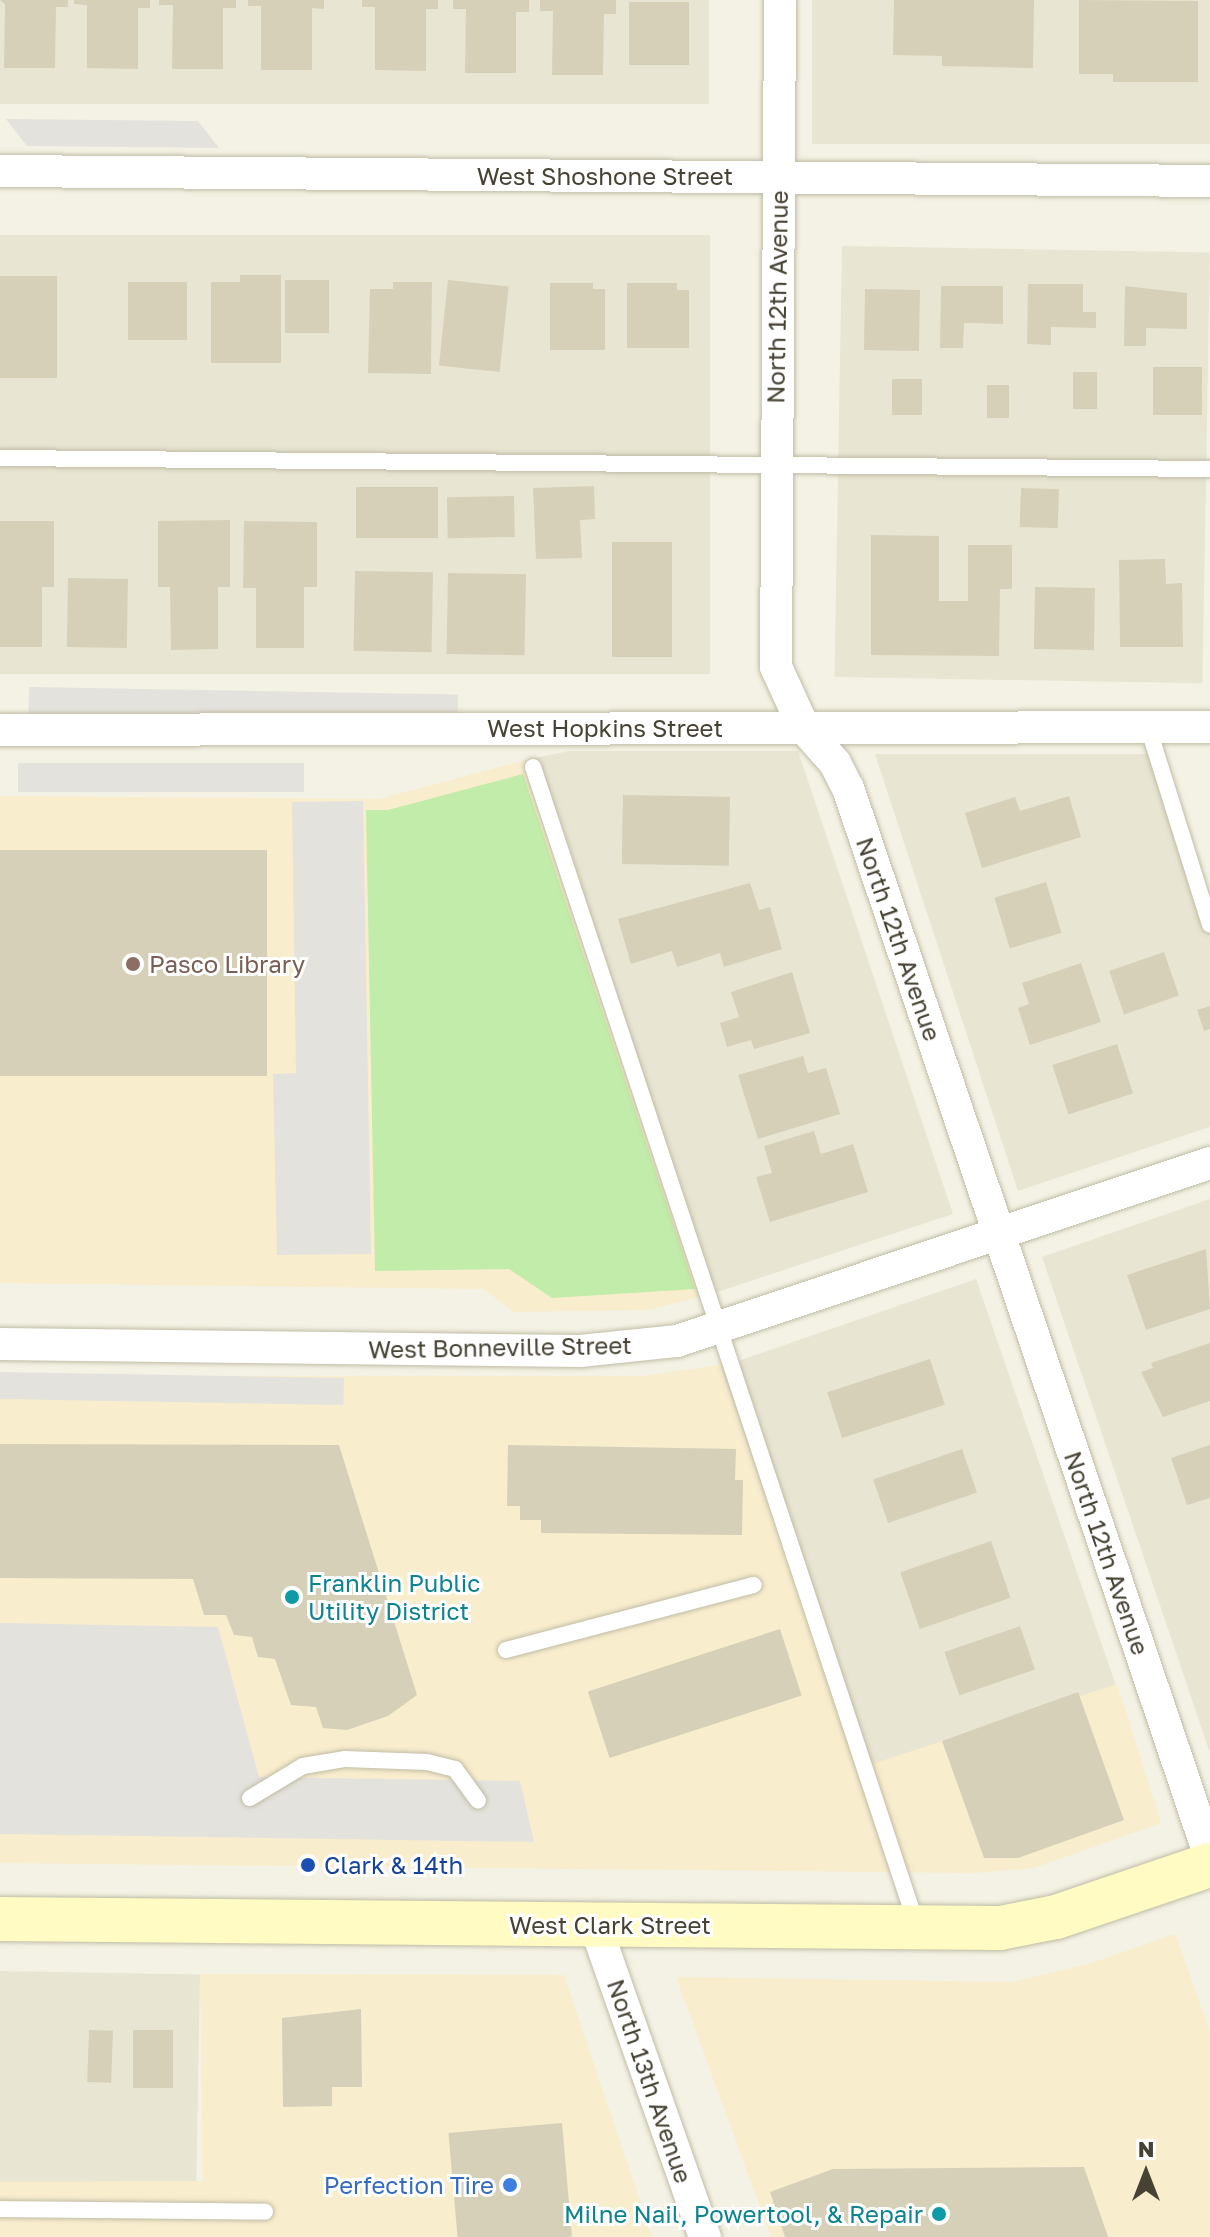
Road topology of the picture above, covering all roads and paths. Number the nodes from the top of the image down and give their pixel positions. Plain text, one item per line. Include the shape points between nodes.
1 (780, 0) edge
2 (0, 171) edge
3 (778, 178) junction
4 (1210, 181) edge
5 (0, 458) edge
6 (775, 466) junction
7 (1210, 469) edge
8 (1148, 727) junction
9 (1210, 727) edge
10 (804, 728) junction
11 (0, 730) edge
12 (533, 767) dead end
13 (1210, 925) edge
14 (1210, 1163) edge
15 (999, 1235) junction
16 (718, 1332) junction
17 (0, 1344) edge
18 (754, 1585) dead end
19 (506, 1650) dead end
20 (250, 1798) dead end
21 (478, 1801) dead end
22 (1210, 1857) edge
23 (1210, 1865) edge
24 (0, 1919) edge
25 (595, 1925) junction
26 (918, 1928) junction
27 (0, 2209) edge
28 (265, 2212) dead end
29 (705, 2237) edge

1 - 3 street, North 12th Avenue
2 - 3 street, West Shoshone Street
3 - 4 street, West Shoshone Street
3 - 6 street, North 12th Avenue
5 - 6 lane
6 - 7 lane
6 - 10 street, North 12th Avenue via 776,667
8 - 9 street, West Hopkins Street
8 - 10 street, West Hopkins Street
8 - 13 lane
10 - 11 street, West Hopkins Street
10 - 15 street, North 12th Avenue via 835,763 848,788
12 - 16 lane
14 - 15 street, West Bonneville Street
15 - 16 street, West Bonneville Street
15 - 22 street, North 12th Avenue
16 - 17 street, West Bonneville Street via 580,1351
16 - 26 lane
18 - 19 lane
20 - 21 lane via 303,1766 345,1759 427,1762 455,1769
23 - 26 street, West Clark Street via 1030,1924
24 - 25 street, West Clark Street
25 - 26 street, West Clark Street
25 - 29 street, North 13th Avenue
27 - 28 lane

